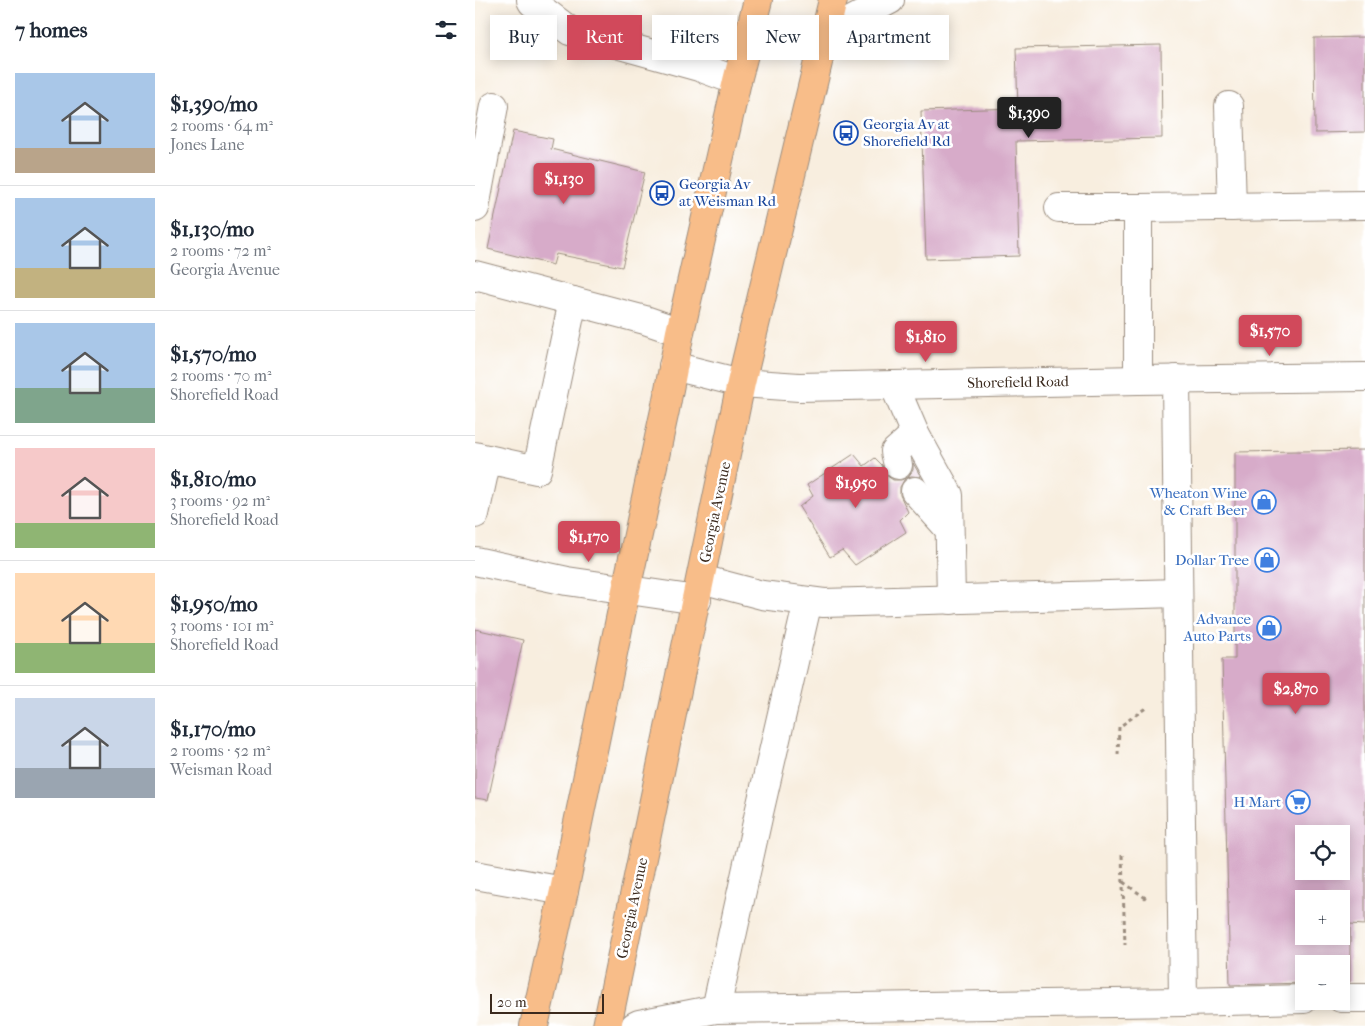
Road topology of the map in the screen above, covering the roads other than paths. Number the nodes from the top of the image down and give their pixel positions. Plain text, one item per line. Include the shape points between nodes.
1 (531, 0) edge
2 (758, 0) edge
3 (833, 0) edge
4 (891, 0) edge
5 (824, 35) junction
6 (737, 81) junction
7 (494, 106) dead end
8 (1229, 106) dead end
9 (1365, 205) edge
10 (1232, 207) junction
11 (475, 208) edge
12 (1059, 208) dead end
13 (1138, 208) junction
14 (475, 276) edge
15 (573, 301) junction
16 (680, 332) junction
17 (673, 366) junction
18 (1365, 377) edge
19 (1176, 379) junction
20 (1138, 380) junction
21 (741, 383) junction
22 (894, 385) junction
23 (915, 434) junction
24 (481, 458) edge
25 (898, 465) dead end
26 (915, 491) dead end
27 (475, 514) edge
28 (949, 528) junction
29 (475, 561) edge
30 (626, 590) junction
31 (699, 590) junction
32 (1179, 593) junction
33 (951, 600) junction
34 (807, 602) junction
35 (475, 875) edge
36 (564, 891) junction
37 (1350, 998) edge
38 (1365, 998) edge
39 (1295, 999) edge
40 (1183, 1002) junction
41 (716, 1009) junction
42 (534, 1026) edge
43 (607, 1026) edge
44 (635, 1026) edge

1 - 6 street via 570,31 699,67
2 - 6 main road
3 - 5 main road, Georgia Avenue
4 - 5 street
5 - 21 main road, Georgia Avenue
6 - 16 main road
7 - 11 street
8 - 10 street
9 - 10 street
10 - 13 street
12 - 13 street
13 - 20 street
14 - 15 street
15 - 16 street
15 - 24 street via 537,470
16 - 17 main road
17 - 21 street, Shorefield Road
17 - 30 main road
18 - 19 street, Shorefield Road
19 - 20 street, Shorefield Road
19 - 32 street
20 - 22 street, Shorefield Road
21 - 22 street, Shorefield Road via 799,387
21 - 31 main road, Georgia Avenue
22 - 23 street
23 - 25 street via 895,452
23 - 28 street via 949,495
24 - 27 street
26 - 28 street
28 - 33 street
29 - 30 street
30 - 31 street
30 - 36 main road
31 - 34 street via 762,594
31 - 43 main road, Georgia Avenue
32 - 33 street
32 - 40 street
33 - 34 street
34 - 41 street
35 - 36 street
36 - 42 main road
37 - 38 street
39 - 40 street
40 - 41 street
41 - 44 street

